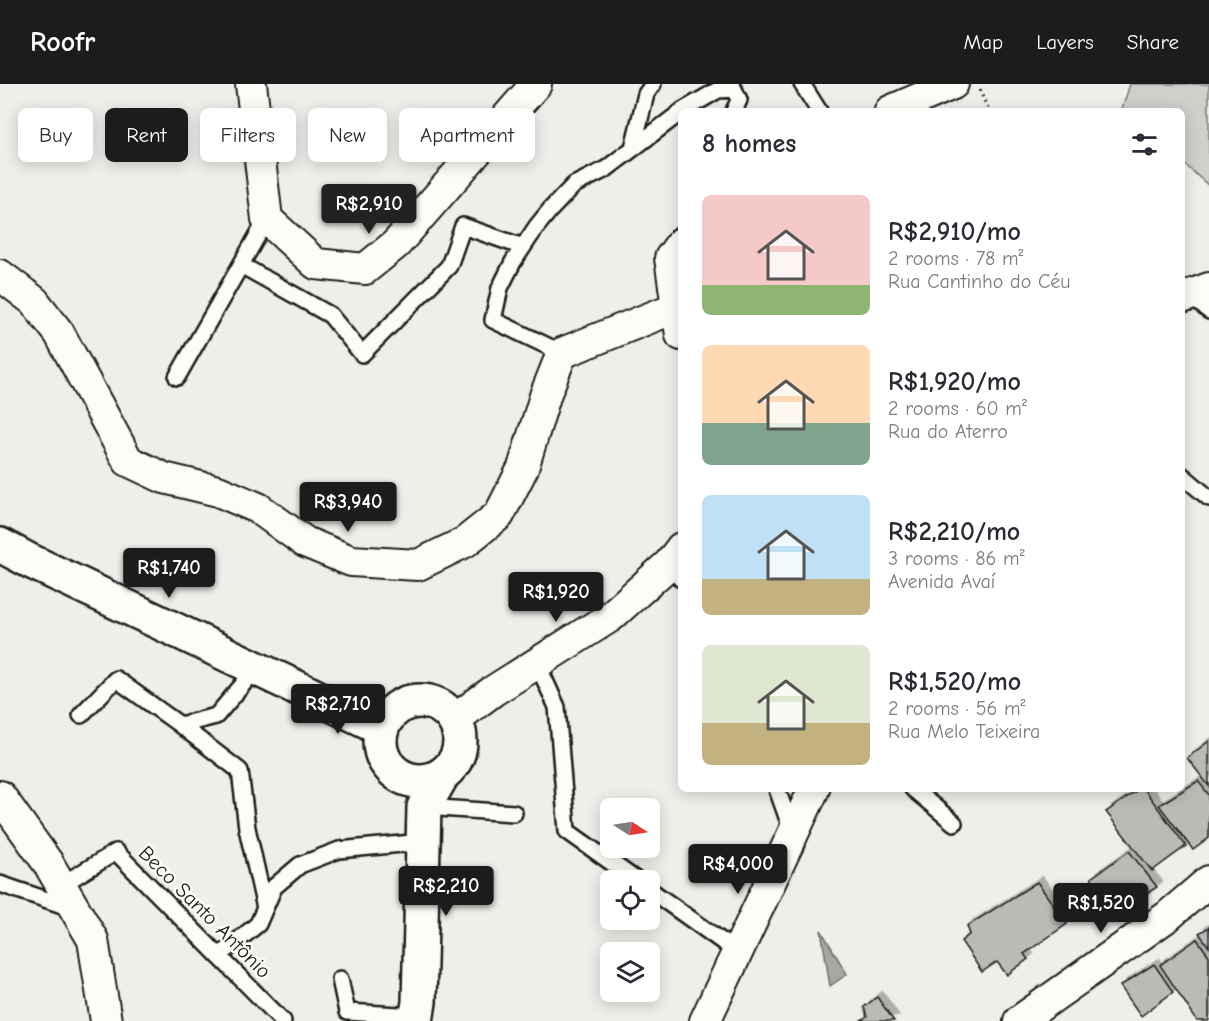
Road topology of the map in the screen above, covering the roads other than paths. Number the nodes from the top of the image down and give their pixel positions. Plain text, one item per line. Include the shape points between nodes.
1 (251, 84) edge
2 (536, 84) edge
3 (653, 84) edge
4 (802, 84) edge
5 (953, 84) edge
6 (739, 86) edge
7 (687, 108) edge
8 (735, 108) edge
9 (817, 108) edge
10 (897, 108) edge
11 (678, 114) edge
12 (633, 148) junction
13 (267, 219) junction
14 (678, 247) edge
15 (523, 248) junction
16 (242, 265) junction
17 (0, 275) edge
18 (678, 314) edge
19 (678, 321) edge
20 (562, 353) junction
21 (177, 377) dead end
22 (1185, 478) edge
23 (1209, 498) edge
24 (0, 545) edge
25 (677, 564) edge
26 (537, 663) junction
27 (256, 669) junction
28 (81, 715) dead end
29 (454, 720) junction
30 (386, 722) junction
31 (180, 725) junction
32 (443, 774) junction
33 (404, 777) junction
34 (778, 792) edge
35 (813, 792) edge
36 (917, 792) edge
37 (0, 796) edge
38 (424, 807) junction
39 (514, 813) dead end
40 (954, 823) dead end
41 (793, 833) junction
42 (423, 842) junction
43 (622, 870) edge
44 (1209, 881) edge
45 (0, 884) edge
46 (68, 897) junction
47 (660, 897) edge
48 (265, 908) junction
49 (737, 952) junction
50 (219, 956) junction
51 (340, 979) dead end
52 (416, 1018) edge
53 (106, 1021) edge
54 (283, 1021) edge
55 (705, 1021) edge
56 (1019, 1021) edge

1 - 13 street
2 - 13 street via 396,244 365,269 316,264
3 - 12 lane via 646,94
4 - 9 lane
5 - 10 street
6 - 7 lane via 718,90
6 - 8 lane
11 - 12 lane
12 - 15 lane via 574,185
13 - 16 lane
14 - 18 street via 670,258
15 - 16 lane via 463,226 449,266 362,354 330,315
15 - 20 lane via 500,288 493,320
16 - 21 lane
17 - 20 street via 34,301 59,333 128,461 164,478 218,491 258,508 305,542 351,561 418,565 465,542 499,514 523,468
19 - 20 street
22 - 23 lane
24 - 27 street
25 - 26 street via 610,617
26 - 29 street
26 - 43 lane via 556,707 567,831
27 - 30 street
27 - 31 lane via 216,717
28 - 31 lane via 116,679
29 - 30 street via 444,708 415,701 401,705
29 - 32 street via 459,730 458,755
30 - 33 street via 380,743 383,757
31 - 48 lane via 240,771 247,828
32 - 33 street via 417,781
32 - 38 street
33 - 38 street
34 - 41 lane
35 - 41 street
36 - 40 lane
37 - 46 street
38 - 39 lane
38 - 42 street
41 - 49 street
42 - 48 lane via 339,850 300,865 274,887
42 - 52 street
44 - 56 street via 1168,916
45 - 46 lane
46 - 50 lane, Beco Santo Antônio via 116,852
46 - 53 street via 93,940
47 - 49 lane
48 - 50 lane via 258,924
49 - 55 street
50 - 54 lane, Beco Santo Antônio
51 - 52 lane via 347,1012

